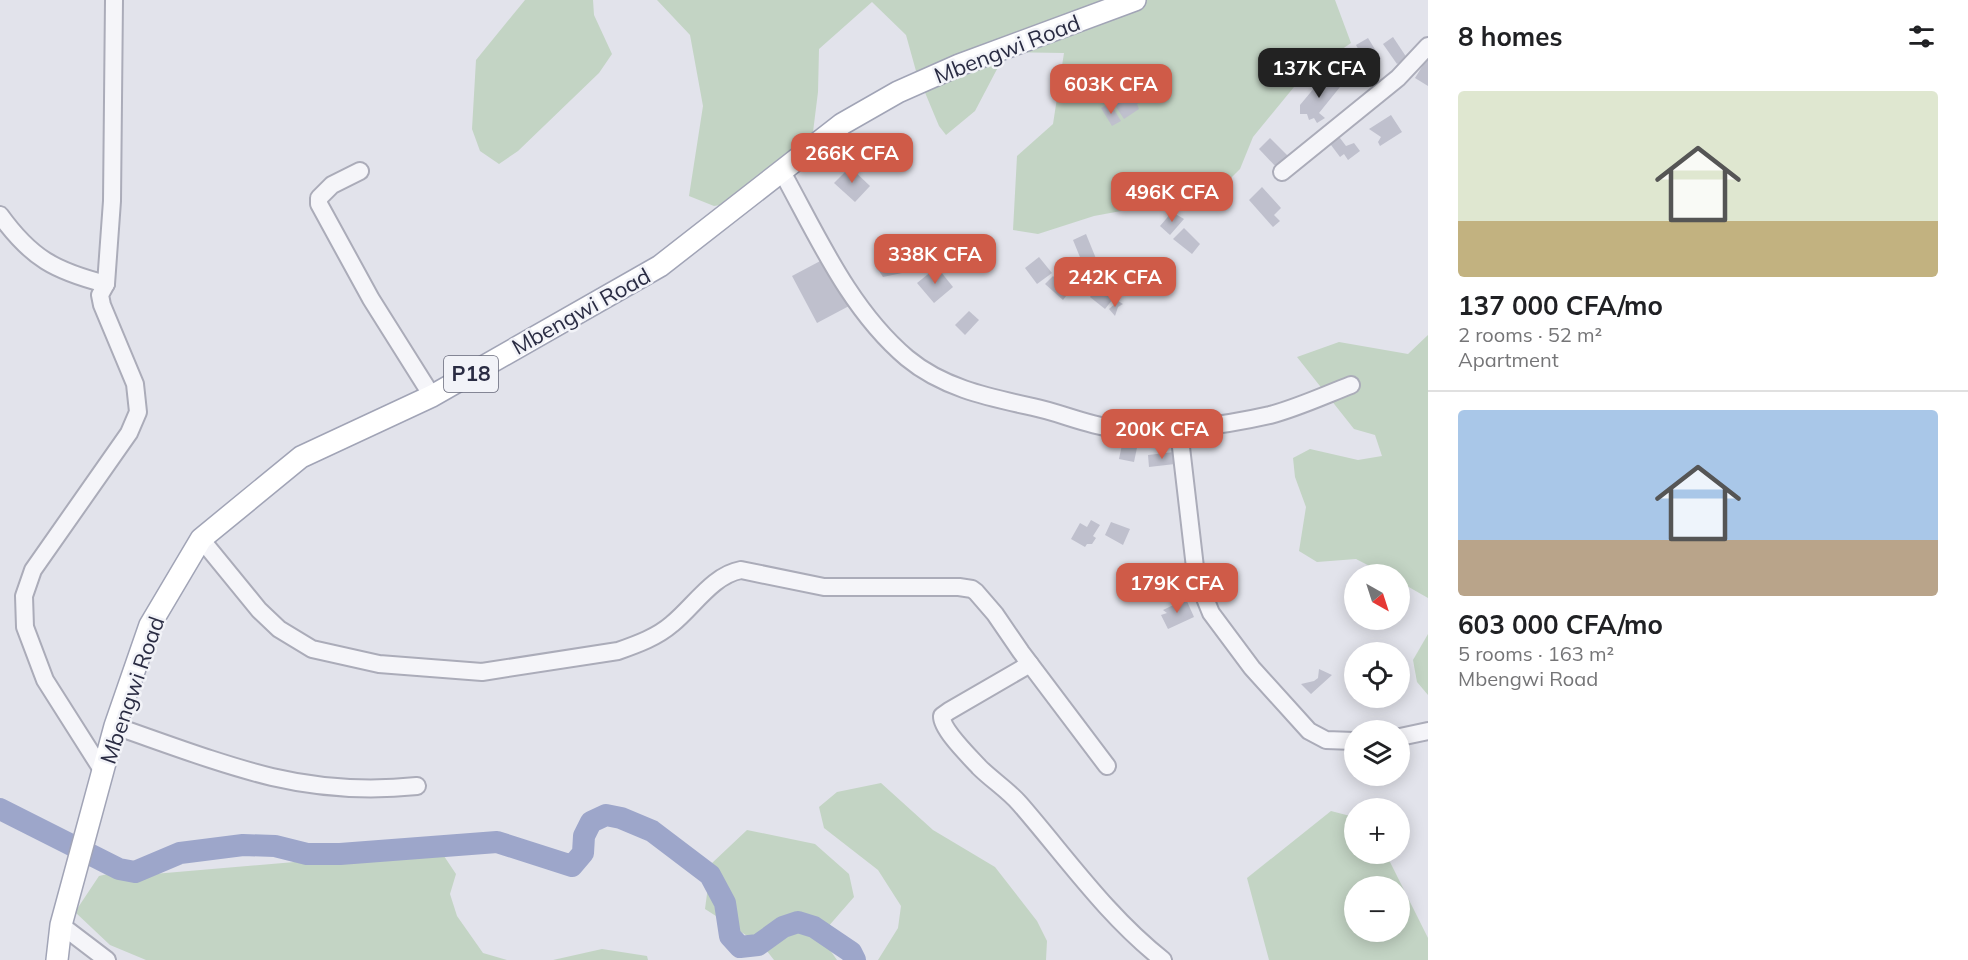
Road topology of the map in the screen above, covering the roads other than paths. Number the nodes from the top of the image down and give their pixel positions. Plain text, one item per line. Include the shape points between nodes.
1 (114, 0) edge
2 (1135, 0) edge
3 (1428, 46) edge
4 (781, 170) junction
5 (360, 171) dead end
6 (1282, 172) dead end
7 (0, 214) edge
8 (106, 284) junction
9 (1351, 385) dead end
10 (432, 396) junction
11 (1179, 430) junction
12 (201, 540) junction
13 (1030, 664) junction
14 (115, 726) junction
15 (1428, 731) edge
16 (1410, 735) edge
17 (1344, 741) edge
18 (1107, 766) dead end
19 (104, 773) junction
20 (417, 786) dead end
21 (61, 925) junction
22 (57, 960) edge
23 (107, 960) edge
24 (1163, 960) edge

1 - 8 street via 112,201
2 - 4 main road, Mbengwi Road / P18 via 959,65 898,92 842,124
3 - 6 street via 1398,78
4 - 10 main road, Mbengwi Road / P18 via 660,266
4 - 11 street via 841,279 871,322 934,378 984,396 1110,428
5 - 10 street via 332,185 319,198 319,204 371,299
7 - 8 street via 13,233 43,260 65,272
8 - 19 street via 100,295 102,305 135,384 138,412 129,433 33,570 24,596 25,627 45,680
9 - 11 street via 1271,414
10 - 12 main road, Mbengwi Road / P18 via 301,457
11 - 17 street via 1196,576 1211,613 1252,668 1309,731 1326,740
12 - 13 street via 279,629 312,649 379,664 482,672 618,651 658,634 719,580 741,570 824,587 972,589
12 - 14 main road, Mbengwi Road / P18 via 150,625
13 - 18 street
13 - 24 street via 949,711 942,716 942,722 980,767 1019,802 1073,869 1143,945
14 - 19 main road, Mbengwi Road / P18
14 - 20 street via 273,777 337,788 382,790
15 - 16 street
19 - 21 main road, Mbengwi Road / P18
21 - 22 main road, Mbengwi Road / P18
21 - 23 street

